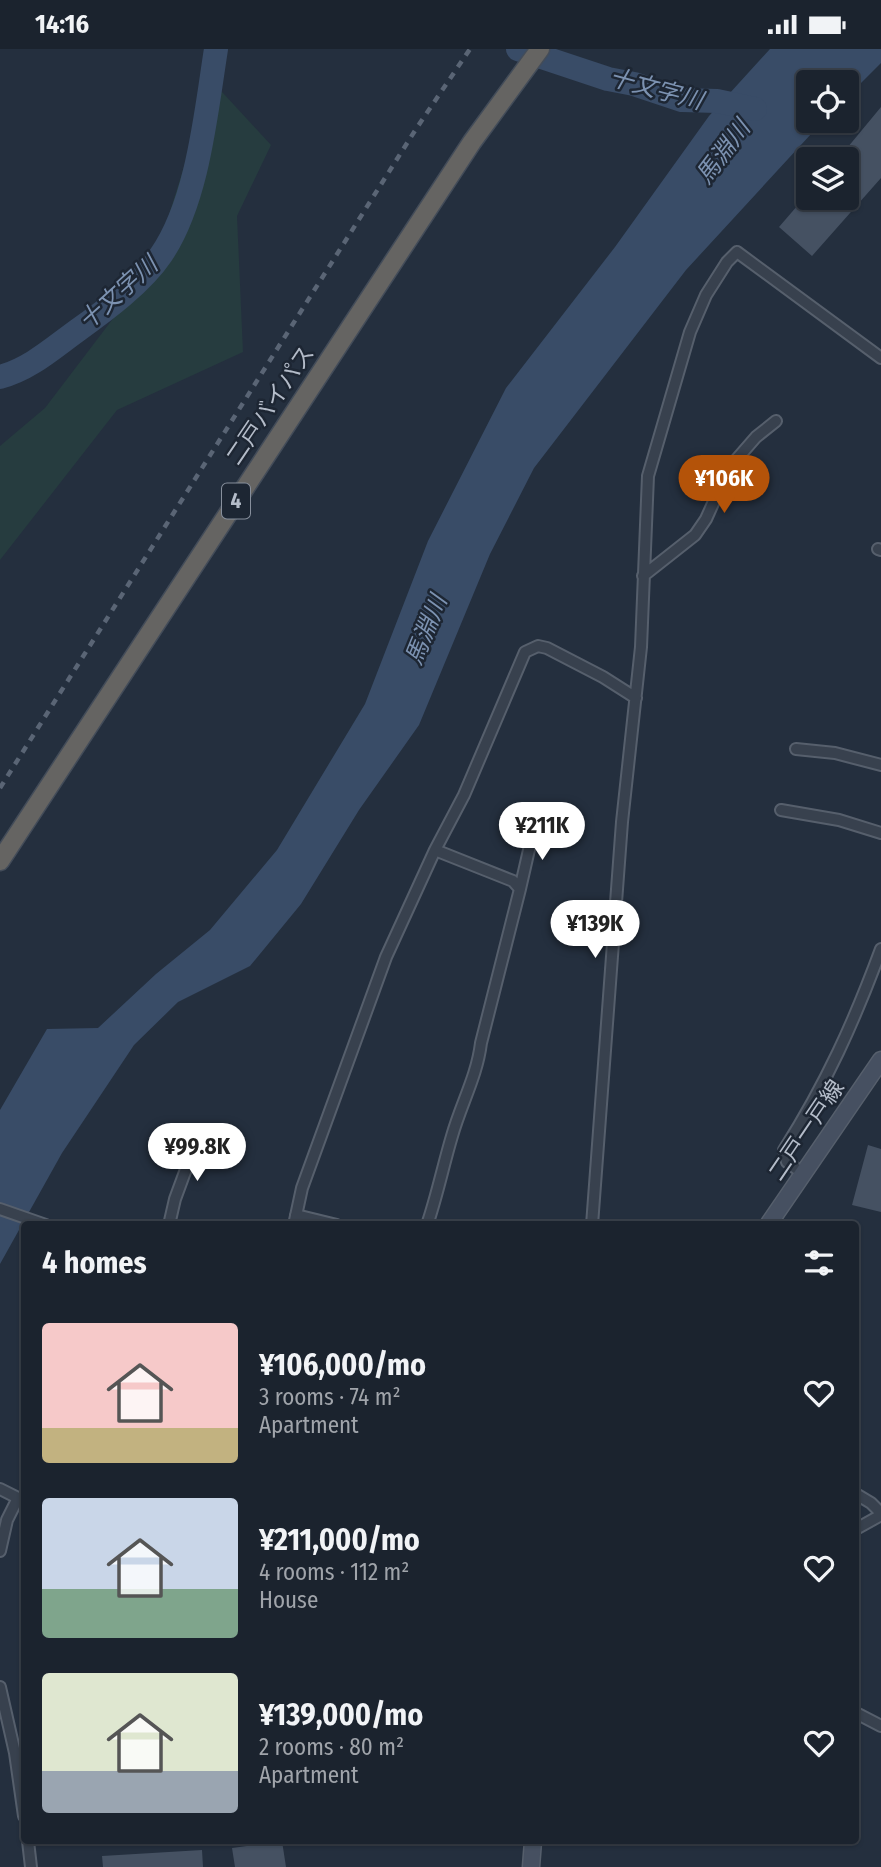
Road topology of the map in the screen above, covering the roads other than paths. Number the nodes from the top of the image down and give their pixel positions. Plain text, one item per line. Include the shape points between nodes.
1 (540, 49) edge
2 (881, 358) edge
3 (776, 421) dead end
4 (643, 576) junction
5 (636, 698) junction
6 (796, 748) dead end
7 (881, 765) edge
8 (781, 810) dead end
9 (534, 828) dead end
10 (881, 833) edge
11 (435, 850) junction
12 (0, 861) edge
13 (520, 889) junction
14 (881, 949) edge
15 (881, 1060) edge
16 (200, 1134) dead end
17 (804, 1174) junction
18 (0, 1209) edge
19 (295, 1220) edge
20 (34, 1221) edge
21 (170, 1221) edge
22 (427, 1221) edge
23 (592, 1221) edge
24 (771, 1221) edge
25 (0, 1489) edge
26 (859, 1496) edge
27 (21, 1499) edge
28 (881, 1514) edge
29 (859, 1527) edge
30 (0, 1551) edge
31 (0, 1687) edge
32 (859, 1715) edge
33 (881, 1726) edge
34 (21, 1794) edge
35 (28, 1844) edge
36 (533, 1844) edge
37 (31, 1867) edge
38 (531, 1867) edge

1 - 12 highway, 二戸バイパス / 4 via 472,142
2 - 4 street via 737,252 706,295 674,384 648,476
3 - 4 street via 729,468 695,535
4 - 5 street
5 - 11 street via 547,648 538,646 525,652 464,795
5 - 23 street via 622,822
6 - 7 street
8 - 10 street
9 - 13 street
11 - 13 street via 513,881
11 - 19 street via 386,957 302,1188
13 - 22 street via 479,1063
14 - 17 street via 856,1016 814,1104 784,1150 787,1162
15 - 17 main road, 二戸一戸線
16 - 21 street
17 - 24 main road, 二戸一戸線
18 - 20 street
25 - 27 street
26 - 28 street
27 - 30 street via 7,1520
28 - 29 street
31 - 34 street
32 - 33 street
35 - 37 street
36 - 38 main road

